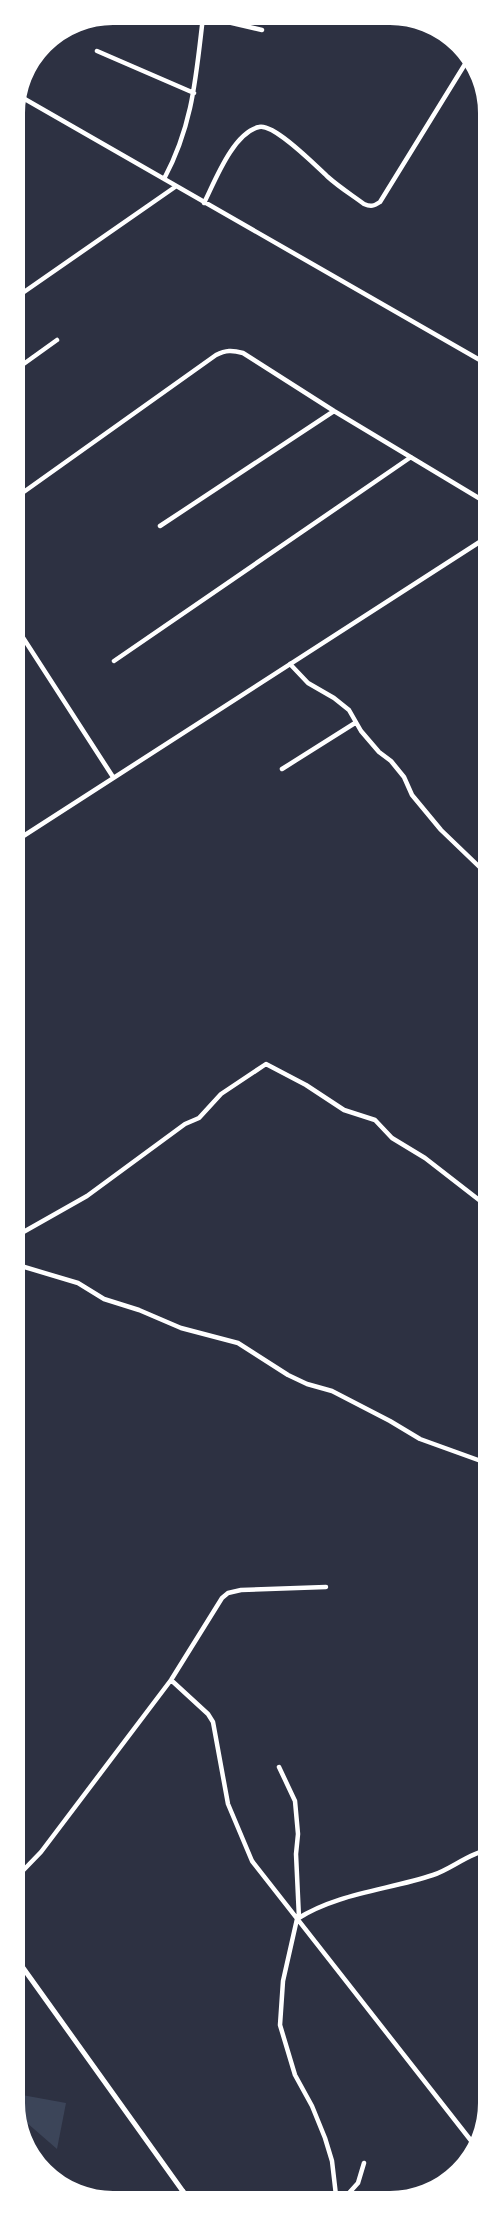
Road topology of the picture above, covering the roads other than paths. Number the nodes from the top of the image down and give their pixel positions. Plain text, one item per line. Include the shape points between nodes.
1 (204, 21) edge
2 (223, 21) edge
3 (262, 30) dead end
4 (97, 51) dead end
5 (467, 64) edge
6 (194, 93) junction
7 (23, 98) edge
8 (164, 179) junction
9 (175, 187) junction
10 (204, 203) junction
11 (21, 295) edge
12 (57, 340) dead end
13 (482, 361) edge
14 (21, 366) edge
15 (334, 411) junction
16 (411, 458) junction
17 (21, 494) edge
18 (482, 500) edge
19 (160, 526) dead end
20 (482, 540) edge
21 (21, 634) edge
22 (114, 661) dead end
23 (290, 664) junction
24 (355, 723) junction
25 (282, 769) dead end
26 (113, 777) junction
27 (21, 837) edge
28 (482, 869) edge
29 (482, 1202) edge
30 (21, 1233) edge
31 (21, 1266) edge
32 (482, 1461) edge
33 (326, 1587) dead end
34 (171, 1680) junction
35 (279, 1767) dead end
36 (482, 1852) edge
37 (21, 1872) edge
38 (298, 1919) junction
39 (21, 1965) edge
40 (473, 2142) edge
41 (364, 2163) dead end
42 (183, 2192) junction
43 (182, 2195) edge
44 (185, 2195) edge
45 (337, 2195) edge
46 (347, 2195) edge

1 - 6 street
2 - 3 street
4 - 6 street
5 - 10 street via 375,205 364,204 300,151 262,126 237,142
6 - 8 street via 176,158
7 - 8 street
8 - 9 street
9 - 10 street
9 - 11 street
10 - 13 street
12 - 14 street
15 - 16 street
15 - 17 street via 243,353 226,350
15 - 19 street
16 - 18 street
16 - 22 street
20 - 23 street
21 - 26 street
23 - 24 street via 309,683 349,710
23 - 26 street
24 - 25 street
24 - 28 street via 404,777 412,795 441,830
26 - 27 street
29 - 30 street via 392,1138 375,1120 344,1110 266,1064 221,1094 199,1118 185,1124 87,1196
31 - 32 street via 78,1283 104,1299 180,1328 238,1343 288,1375 332,1391 420,1439
33 - 34 street via 228,1593
34 - 37 street
34 - 38 street via 213,1722 228,1804 247,1854
35 - 38 street via 294,1801
36 - 38 street via 434,1875 331,1902
38 - 40 street
38 - 45 street via 283,1981 280,2025 295,2075 325,2138
39 - 42 street
41 - 46 street via 358,2183
42 - 43 street
42 - 44 street

